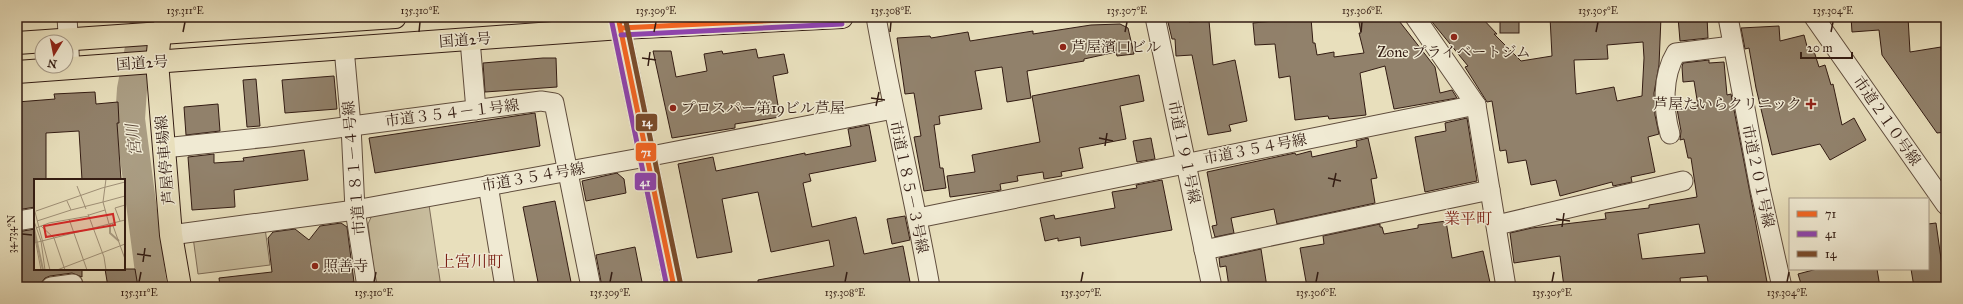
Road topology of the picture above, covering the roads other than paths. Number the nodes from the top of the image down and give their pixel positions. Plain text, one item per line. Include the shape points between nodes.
1 (67, 17) edge
2 (395, 17) edge
3 (842, 17) edge
4 (876, 17) edge
5 (1155, 17) edge
6 (1415, 17) edge
7 (1728, 17) edge
8 (1814, 17) edge
9 (364, 18) edge
10 (269, 21) edge
11 (619, 23) edge
12 (152, 30) edge
13 (67, 34) edge
14 (74, 39) edge
15 (470, 40) junction
16 (34, 43) edge
17 (17, 44) edge
18 (1732, 46) junction
19 (344, 48) junction
20 (142, 64) junction
21 (74, 68) edge
22 (34, 71) edge
23 (17, 72) edge
24 (1476, 105) junction
25 (893, 109) junction
26 (476, 110) junction
27 (351, 126) junction
28 (1670, 134) dead end
29 (164, 148) junction
30 (646, 157) junction
31 (1186, 163) junction
32 (568, 170) junction
33 (1682, 181) dead end
34 (488, 185) junction
35 (1490, 190) junction
36 (1946, 205) edge
37 (355, 210) junction
38 (34, 218) edge
39 (918, 218) junction
40 (17, 221) edge
41 (1496, 225) junction
42 (171, 235) junction
43 (1204, 250) junction
44 (73, 284) dead end
45 (51, 287) edge
46 (180, 287) edge
47 (367, 287) edge
48 (505, 287) edge
49 (591, 287) edge
50 (674, 287) edge
51 (930, 287) edge
52 (1212, 287) edge
53 (1506, 287) edge
54 (1782, 287) edge

1 - 13 street
2 - 9 main road, 国道2号
3 - 11 main road, 国道2号
4 - 25 street, 市道１８５－３号線
5 - 31 street, 市道１９１号線
6 - 24 street
7 - 18 street, 市道２０１号線
8 - 36 street, 市道２１０号線
9 - 10 main road, 国道2号
10 - 12 main road, 国道2号
11 - 15 main road, 国道2号
11 - 30 street
12 - 14 main road, 国道2号
12 - 20 main road, 芦屋停車場線
15 - 19 main road, 国道2号
15 - 26 street
16 - 17 main road, 国道2号
18 - 28 street via 1676,53 1665,91 1665,115
18 - 54 street, 市道２０１号線
19 - 20 main road, 国道2号
19 - 27 street, 市道１８１－４号線
20 - 21 main road, 国道2号
20 - 29 main road, 芦屋停車場線
22 - 23 main road, 国道2号
24 - 31 street, 市道３５４号線
24 - 35 street
25 - 30 street, 市道３５４号線
25 - 39 street, 市道１８５－３号線
26 - 27 street, 市道３５４－１号線
26 - 32 street, 市道３５４－１号線 via 541,101 554,103
27 - 29 street, 市道３５４－１号線
27 - 37 street, 市道１８１－４号線
29 - 42 main road, 芦屋停車場線
30 - 32 street, 市道３５４号線
30 - 50 street
31 - 39 street, 市道３５４号線
31 - 43 street, 市道１９１号線
32 - 34 street, 市道３５４号線
32 - 49 street, 市道３５４－１号線
33 - 41 street
34 - 37 street, 市道３５４号線
34 - 48 street
35 - 41 street
35 - 43 street
37 - 42 street, 市道３５４号線
37 - 47 street, 市道１８１－４号線
38 - 40 street
39 - 51 street, 市道１８５－３号線
41 - 53 street
42 - 46 main road, 芦屋停車場線
43 - 52 street, 市道１９１号線
44 - 45 street

